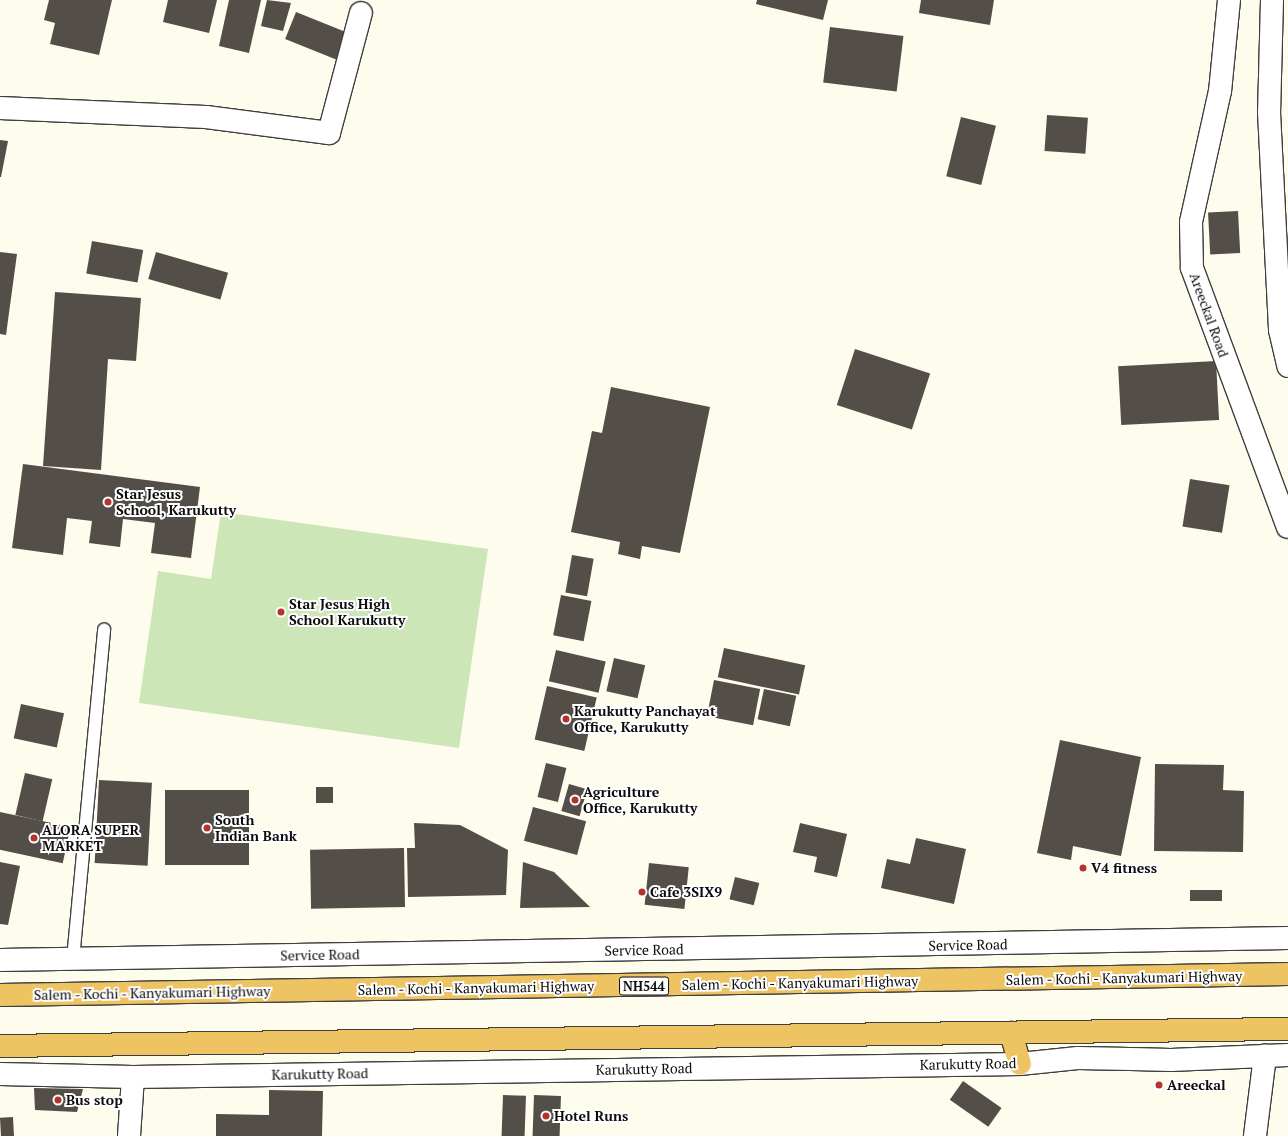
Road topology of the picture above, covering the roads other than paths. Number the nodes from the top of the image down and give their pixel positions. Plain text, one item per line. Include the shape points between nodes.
1 (1229, 0) edge
2 (1272, 0) edge
3 (361, 13) dead end
4 (0, 108) edge
5 (1288, 366) edge
6 (1288, 527) edge
7 (104, 629) dead end
8 (1288, 938) edge
9 (73, 959) junction
10 (0, 960) edge
11 (1288, 974) edge
12 (0, 995) edge
13 (1288, 1029) edge
14 (1011, 1033) junction
15 (0, 1046) edge
16 (1288, 1055) edge
17 (1265, 1056) junction
18 (1020, 1064) junction
19 (0, 1074) edge
20 (133, 1077) junction
21 (129, 1136) edge
22 (1255, 1136) edge

1 - 6 street, Areeckal Road via 1220,91 1191,222 1192,268
2 - 5 street via 1269,112 1280,330
3 - 4 street via 329,133 206,117
7 - 9 lane
8 - 9 street, Service Road
9 - 10 street, Service Road
11 - 12 highway, Salem - Kochi - Kanyakumari Highway / NH544
13 - 14 highway
14 - 15 highway
14 - 18 highway
16 - 17 street, Karukutty Road
17 - 18 street, Karukutty Road via 1171,1060 1078,1058
17 - 22 street
18 - 20 street, Karukutty Road
19 - 20 street, Karukutty Road
20 - 21 street

